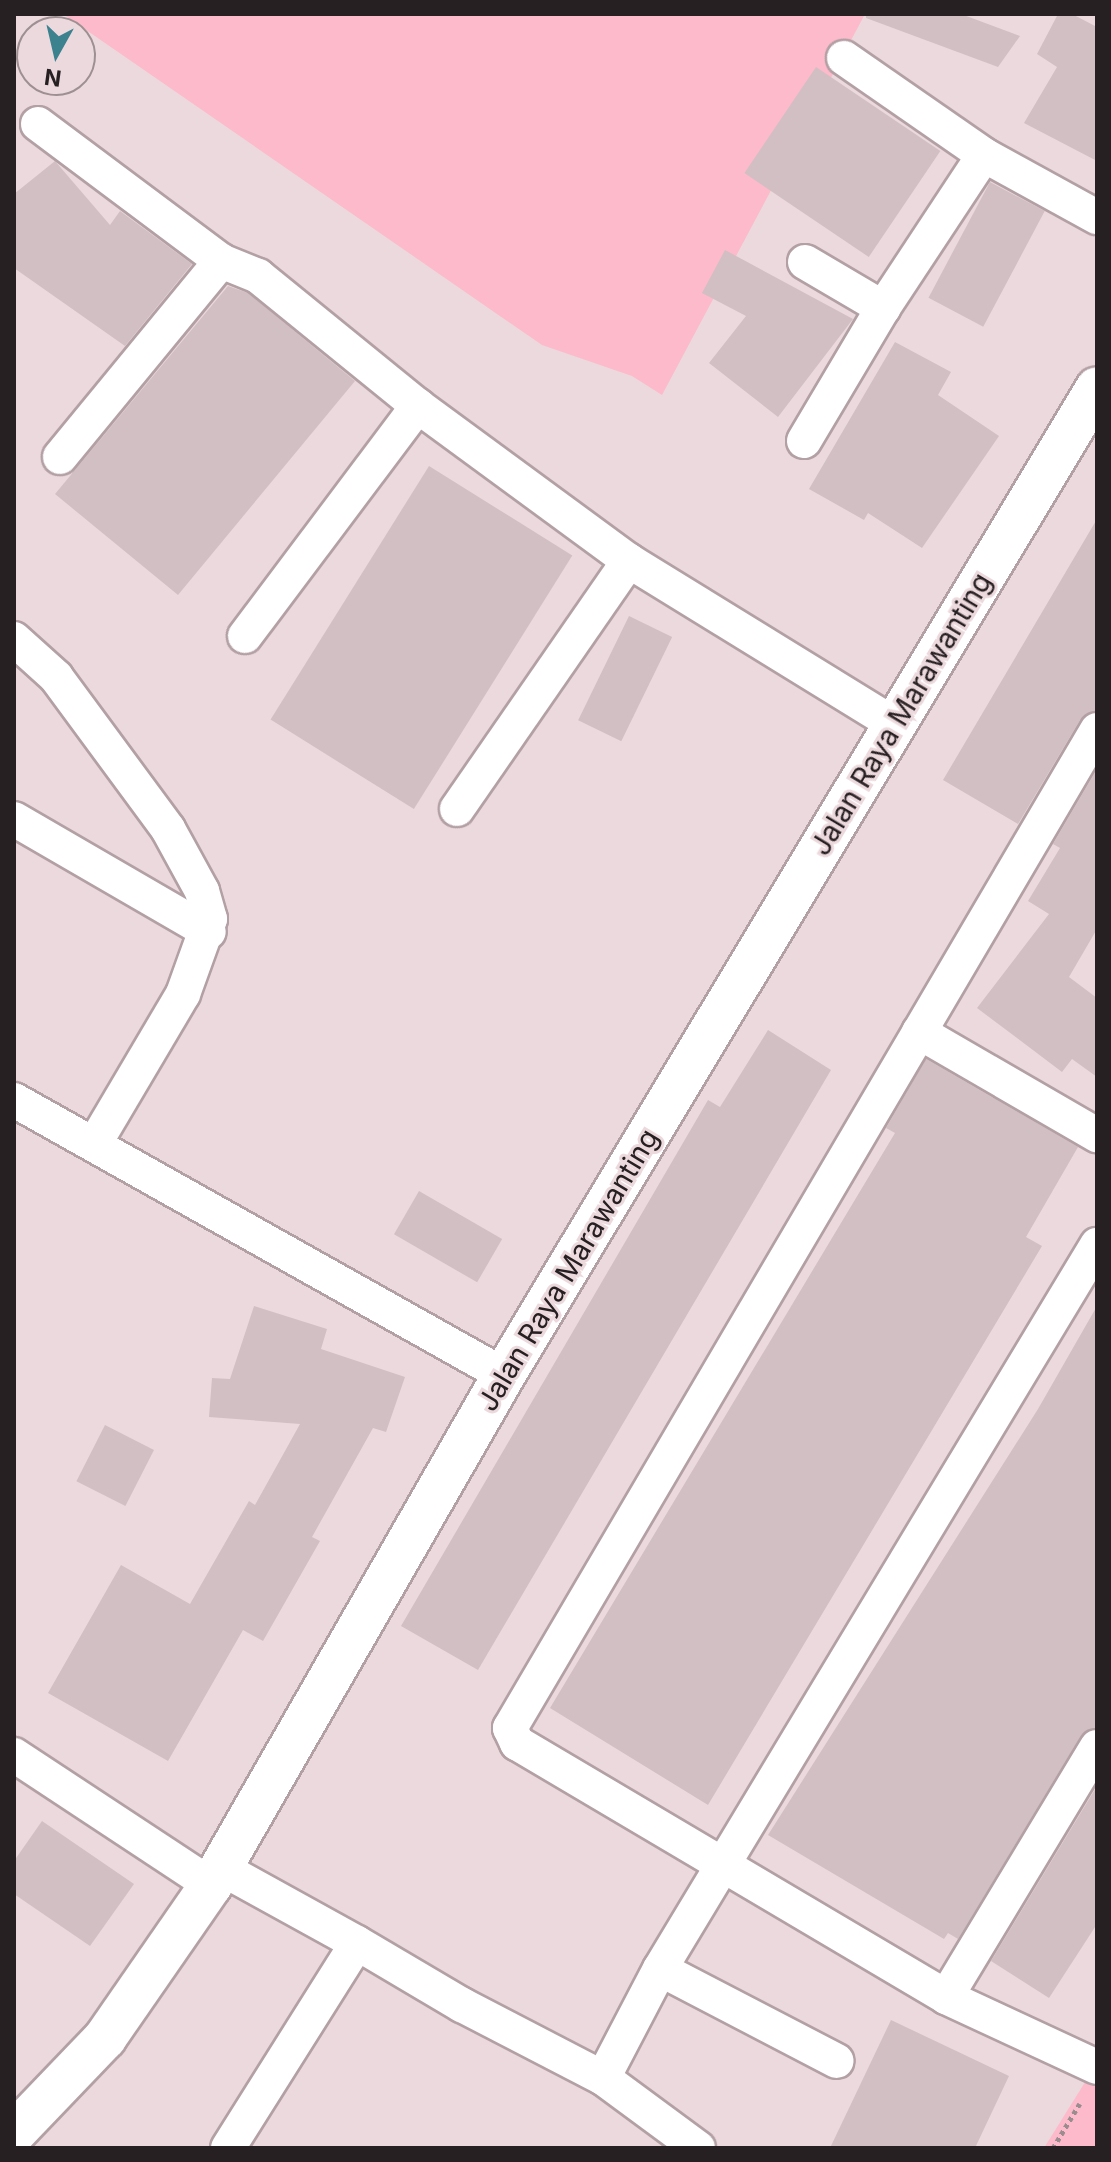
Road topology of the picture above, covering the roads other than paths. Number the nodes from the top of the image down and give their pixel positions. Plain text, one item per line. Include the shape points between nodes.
1 (844, 58) dead end
2 (38, 124) dead end
3 (984, 155) junction
4 (1097, 217) edge
5 (221, 261) junction
6 (805, 262) dead end
7 (883, 308) junction
8 (1097, 388) edge
9 (418, 406) junction
10 (804, 441) dead end
11 (60, 457) dead end
12 (629, 561) junction
13 (245, 636) dead end
14 (14, 639) edge
15 (894, 724) junction
16 (1097, 730) edge
17 (457, 809) dead end
18 (14, 819) edge
19 (209, 932) junction
20 (919, 1032) junction
21 (14, 1100) edge
22 (1097, 1135) edge
23 (95, 1143) junction
24 (1097, 1245) edge
25 (504, 1375) junction
26 (1097, 1747) edge
27 (14, 1755) edge
28 (723, 1867) junction
29 (216, 1876) junction
30 (357, 1943) junction
31 (660, 1969) junction
32 (946, 1997) junction
33 (837, 2061) dead end
34 (1097, 2067) edge
35 (603, 2078) junction
36 (14, 2133) edge
37 (239, 2144) edge
38 (698, 2148) edge

1 - 3 street
2 - 5 street
3 - 4 street
3 - 7 street
5 - 9 street via 258,276
5 - 11 street
6 - 7 street
7 - 10 street
8 - 15 street, Jalan Raya Marawanting
9 - 12 street
9 - 13 street
12 - 15 street
12 - 17 street
14 - 19 street via 56,677 168,829 202,891
15 - 25 street, Jalan Raya Marawanting
16 - 20 street
18 - 19 street
19 - 23 street via 169,1021
20 - 22 street
20 - 28 street via 510,1723 517,1743
21 - 23 street
23 - 25 street
24 - 28 street
25 - 29 street, Jalan Raya Marawanting
26 - 32 street
27 - 29 street
28 - 31 street
28 - 32 street
29 - 30 street
29 - 36 street, Jalan Raya Marawanting via 105,2038
30 - 35 street
30 - 37 street
31 - 33 street
31 - 35 street
32 - 34 street
35 - 38 street

